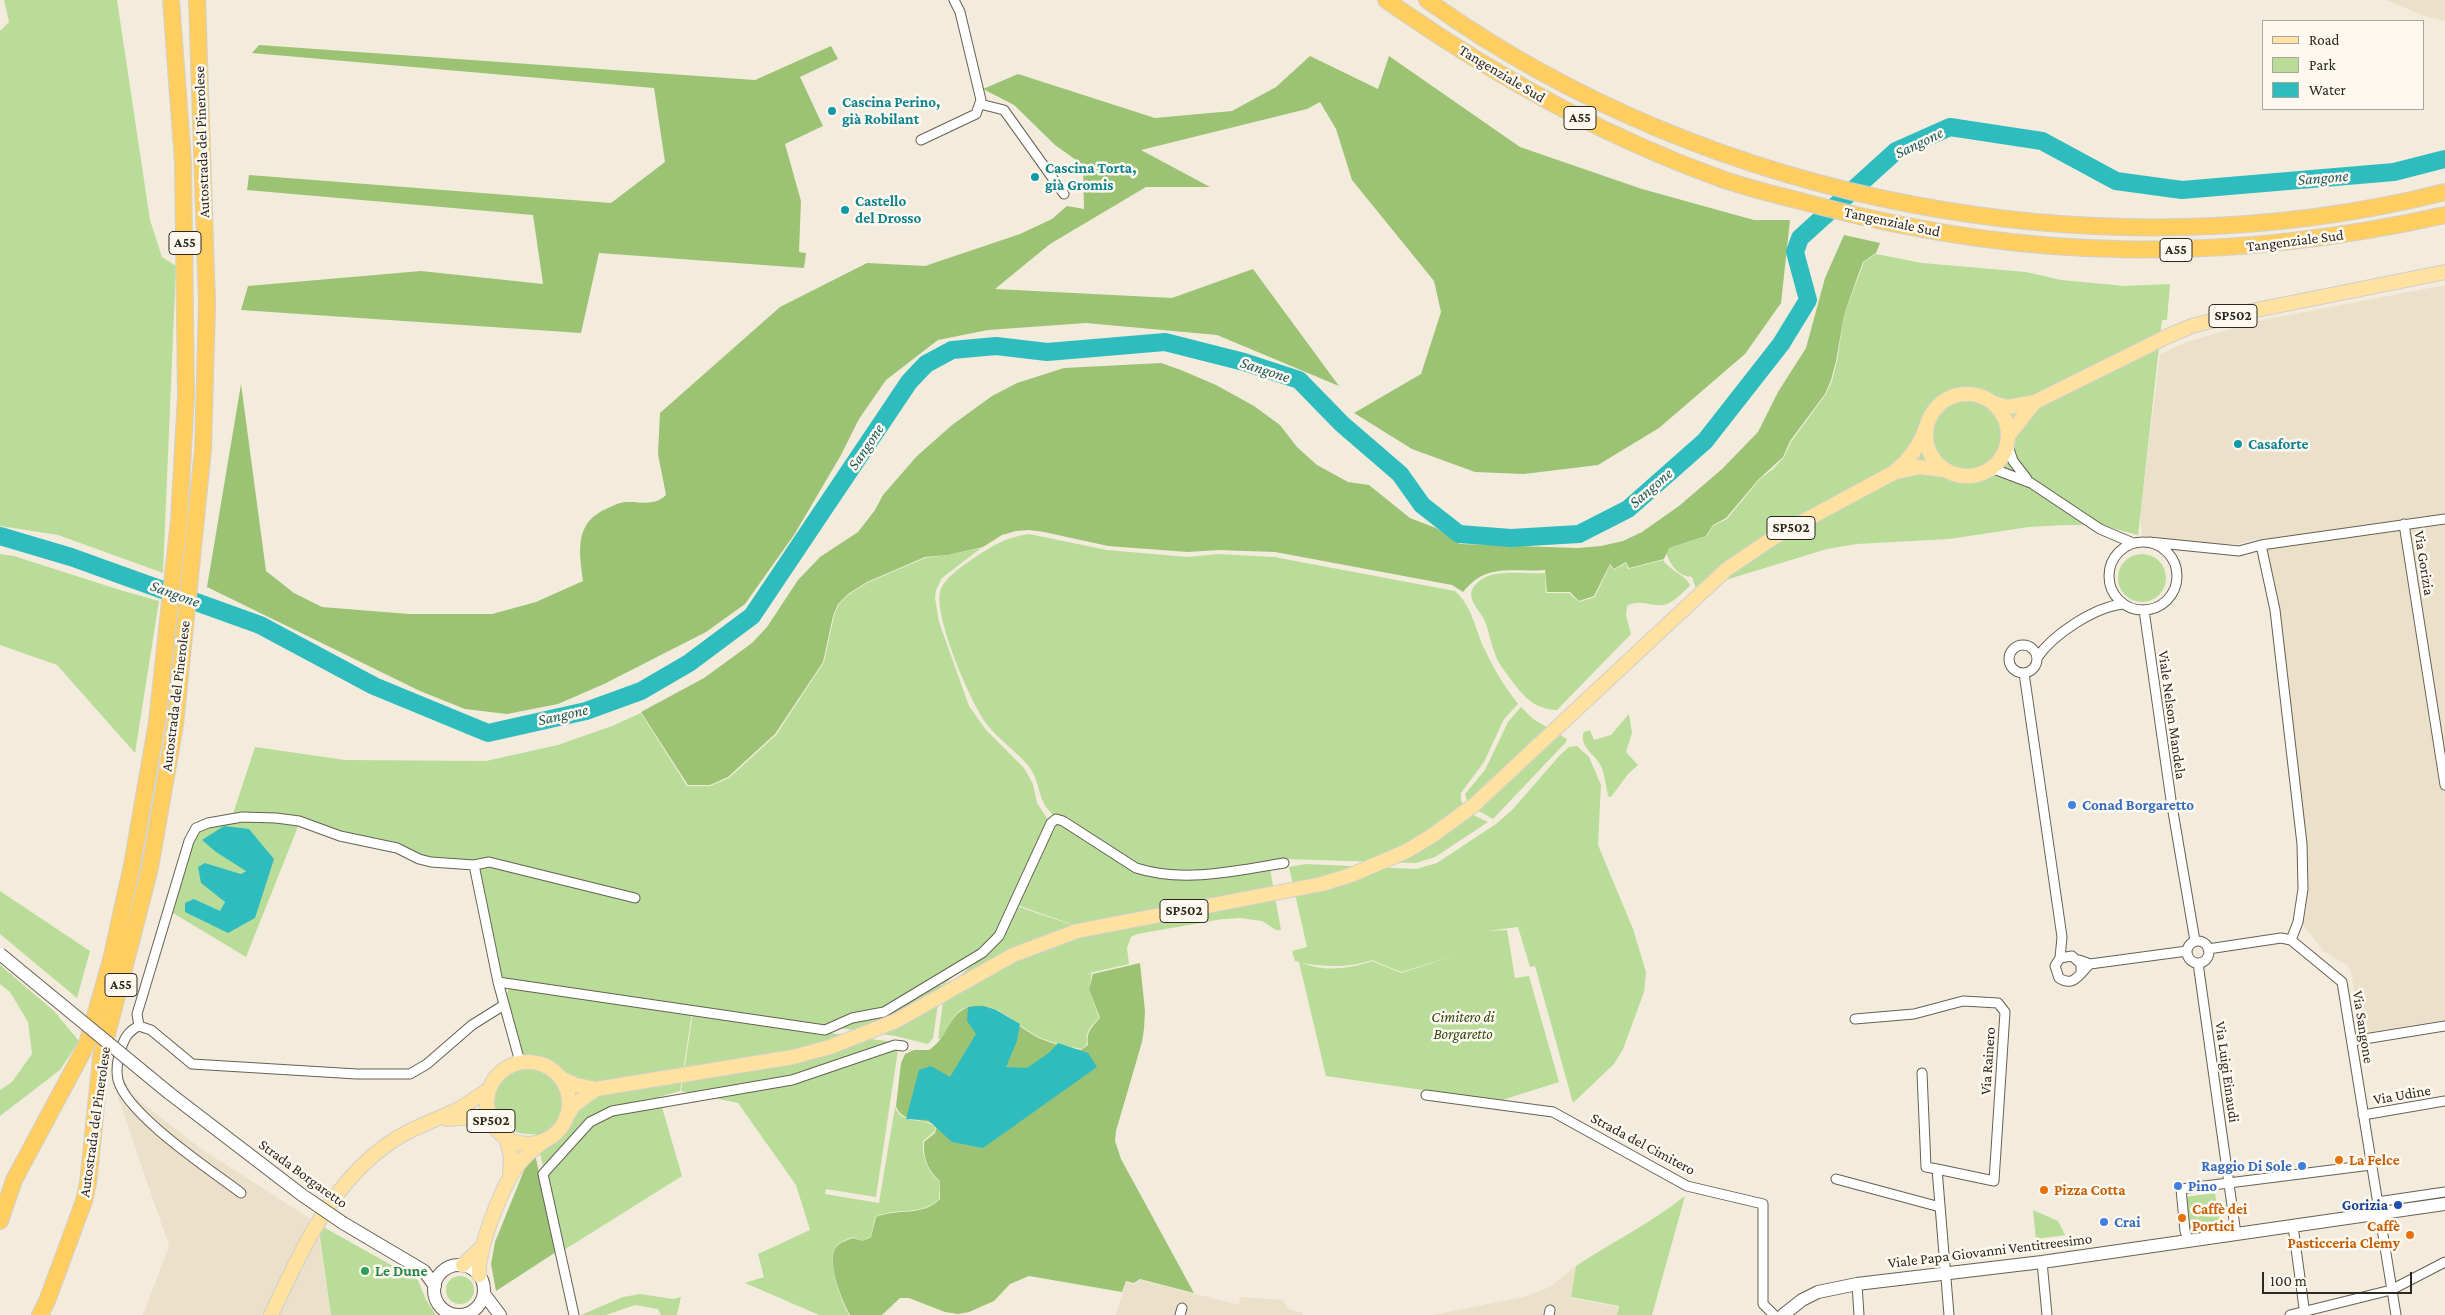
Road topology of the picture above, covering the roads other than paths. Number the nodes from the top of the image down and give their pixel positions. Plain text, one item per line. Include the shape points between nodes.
1 (171, 0) edge
2 (197, 0) edge
3 (954, 0) edge
4 (1375, 0) edge
5 (1386, 0) edge
6 (1427, 0) edge
7 (1431, 32) junction
8 (980, 104) junction
9 (920, 140) dead end
10 (2445, 192) edge
11 (1064, 194) dead end
12 (2445, 215) edge
13 (2445, 272) edge
14 (2035, 402) junction
15 (1993, 403) junction
16 (1926, 427) junction
17 (2008, 439) junction
18 (1991, 468) junction
19 (1945, 470) junction
20 (1893, 473) junction
21 (2031, 483) junction
22 (2445, 518) edge
23 (2404, 524) junction
24 (2148, 542) junction
25 (2132, 543) junction
26 (2261, 546) junction
27 (2123, 604) junction
28 (2144, 610) junction
29 (2037, 658) junction
30 (2024, 673) junction
31 (2445, 785) edge
32 (1284, 863) dead end
33 (474, 865) junction
34 (635, 898) dead end
35 (2062, 937) junction
36 (2290, 940) junction
37 (2196, 941) junction
38 (2208, 949) junction
39 (2186, 951) junction
40 (0, 954) edge
41 (2060, 958) junction
42 (2076, 958) junction
43 (2090, 964) junction
44 (2198, 964) junction
45 (2081, 972) junction
46 (498, 982) junction
47 (504, 1005) junction
48 (1855, 1018) dead end
49 (138, 1026) junction
50 (2445, 1026) edge
51 (2352, 1041) junction
52 (903, 1046) dead end
53 (520, 1062) junction
54 (1922, 1073) dead end
55 (561, 1078) junction
56 (596, 1089) junction
57 (488, 1090) junction
58 (1426, 1095) dead end
59 (2445, 1101) edge
60 (2364, 1115) junction
61 (566, 1118) junction
62 (491, 1122) junction
63 (422, 1125) junction
64 (506, 1138) junction
65 (545, 1140) junction
66 (2371, 1165) junction
67 (1937, 1169) junction
68 (510, 1177) junction
69 (1836, 1179) dead end
70 (2229, 1184) junction
71 (2445, 1192) edge
72 (241, 1193) dead end
73 (2445, 1204) edge
74 (1940, 1207) junction
75 (2378, 1208) junction
76 (0, 1221) edge
77 (2293, 1226) junction
78 (2236, 1234) junction
79 (2189, 1241) junction
80 (482, 1246) junction
81 (2042, 1262) junction
82 (2445, 1262) edge
83 (463, 1265) junction
84 (424, 1271) junction
85 (440, 1274) junction
86 (1947, 1274) junction
87 (479, 1275) junction
88 (1857, 1284) junction
89 (435, 1286) junction
90 (2391, 1290) junction
91 (484, 1294) junction
92 (474, 1310) junction
93 (2305, 1314) edge
94 (40, 1315) edge
95 (271, 1315) edge
96 (498, 1315) edge
97 (574, 1315) edge
98 (1774, 1315) edge
99 (1783, 1315) edge
100 (1859, 1315) edge
101 (1950, 1315) edge
102 (2047, 1315) edge
103 (2290, 1315) edge
104 (2396, 1315) edge

1 - 76 highway, Autostrada del Pinerolese / A55 via 183,162 185,448 157,722 132,866 111,960 87,1044 14,1180
2 - 94 highway, Autostrada del Pinerolese / A55 via 207,303 203,449 175,725 150,868 101,1058 88,1184
3 - 8 street via 982,100
4 - 7 highway
5 - 7 highway, Tangenziale Sud / A55
6 - 10 highway, Tangenziale Sud / A55 via 1562,82 1713,150 1803,177 1928,207 2040,223 2181,227 2289,220 2360,210
7 - 12 highway, Tangenziale Sud / A55 via 1552,104 1723,179 1905,227 2030,245 2167,251 2318,239 2380,230
8 - 9 street via 976,114
8 - 11 street via 1004,110
13 - 14 main road, SP502 via 2192,326
14 - 15 main road, SP502 via 2008,407
14 - 17 main road, SP502
15 - 16 main road, SP502 via 1974,394 1953,396 1935,408
15 - 17 main road via 2003,414
16 - 19 main road via 1929,452
16 - 20 main road, SP502 via 1914,453
17 - 18 main road, SP502 via 2004,452
17 - 21 street via 2013,461
18 - 19 main road, SP502 via 1969,476
18 - 21 street
19 - 20 main road, SP502 via 1919,468
20 - 56 main road, SP502 via 1768,541 1727,569 1474,805 1433,836 1386,861 1322,884 1058,937 1005,959 896,1021 830,1047 793,1057
21 - 25 street via 2100,529
22 - 23 street
23 - 26 street
23 - 31 street, Via Gorizia
24 - 25 street
24 - 26 street via 2240,551
24 - 28 street via 2169,554 2177,574 2176,585 2168,599
25 - 27 street via 2121,549 2110,567 2110,588
26 - 36 street via 2275,610 2302,844 2303,889 2298,922
27 - 28 street
27 - 29 street via 2099,610 2082,620 2050,642
28 - 37 street, Viale Nelson Mandela via 2171,800
29 - 30 street via 2036,666
29 - 30 street via 2030,647 2021,645 2013,650 2009,658 2012,667
30 - 35 street
32 - 46 street via 1216,874 1149,872 1136,868 1056,819 1051,823 999,936 982,953 884,1012 852,1018 825,1030
33 - 34 street via 489,862
33 - 46 street
33 - 49 street via 419,859 397,848 340,836 292,820 242,817 200,825 189,841 137,1014
35 - 41 street
35 - 42 street
36 - 38 street via 2271,938
36 - 51 street, Via Sangone via 2342,982
37 - 38 street
37 - 39 street
38 - 44 street via 2207,959
39 - 43 street
39 - 44 street via 2188,958
40 - 84 street, Strada Borgaretto, bridge via 169,1093 302,1195
41 - 42 street
41 - 45 street via 2055,970 2063,981 2072,981
42 - 43 street
42 - 45 street
43 - 45 street
44 - 70 street, Via Luigi Einaudi
46 - 47 street
47 - 49 street via 472,1025 427,1064 410,1074 192,1064 151,1030
47 - 53 street
48 - 67 street, Via Rainero via 1914,1014 1964,1001 1998,1003 2006,1012 1994,1181
49 - 72 street via 126,1036 119,1054 118,1079 124,1091 143,1116
50 - 51 street
51 - 60 street, Via Sangone
52 - 97 street via 895,1045 792,1080 612,1111 596,1118 543,1174
53 - 55 main road, SP502 via 542,1064
53 - 57 main road, SP502 via 500,1072
54 - 67 street via 1926,1167
55 - 56 main road, SP502
55 - 61 main road via 568,1093
56 - 61 main road, SP502 via 574,1105
57 - 62 main road, SP502 via 487,1112
57 - 63 main road, SP502 via 459,1109
58 - 98 street, Strada del Cimitero via 1553,1112 1687,1186 1763,1204 1763,1304
59 - 60 street, Via Udine
60 - 66 street, Via Sangone
61 - 65 main road, SP502 via 554,1135
62 - 63 main road, SP502 via 464,1116
62 - 64 main road, SP502
63 - 95 main road, SP502 via 391,1142 365,1163 342,1189 301,1252
64 - 65 main road, SP502 via 530,1144
64 - 68 main road via 511,1156
65 - 68 main road via 526,1156
66 - 70 street
66 - 75 street, Via Sangone
67 - 74 street
68 - 80 main road
69 - 74 street
70 - 78 street, Via Luigi Einaudi
70 - 79 street via 2181,1190
71 - 75 street
73 - 75 street, Viale Papa Giovanni Ventitreesimo
74 - 86 street
75 - 77 street, Viale Papa Giovanni Ventitreesimo
75 - 90 street, Via Sangone
77 - 78 street, Viale Papa Giovanni Ventitreesimo
77 - 93 street
78 - 79 street, Viale Papa Giovanni Ventitreesimo
79 - 81 street, Viale Papa Giovanni Ventitreesimo
80 - 83 main road
80 - 87 main road
81 - 86 street, Viale Papa Giovanni Ventitreesimo
81 - 102 street
82 - 90 street
83 - 85 street via 448,1268
83 - 87 street
84 - 85 street, Strada Borgaretto
84 - 89 street, Strada Borgaretto
85 - 89 street
86 - 88 street, Viale Papa Giovanni Ventitreesimo
86 - 101 street
87 - 91 street
88 - 99 street, Viale Papa Giovanni Ventitreesimo via 1818,1292
88 - 100 street
89 - 92 street via 436,1299 447,1311 459,1315
90 - 93 street
90 - 104 street, Via Sangone
91 - 92 street
91 - 96 street
92 - 96 street
93 - 103 street

